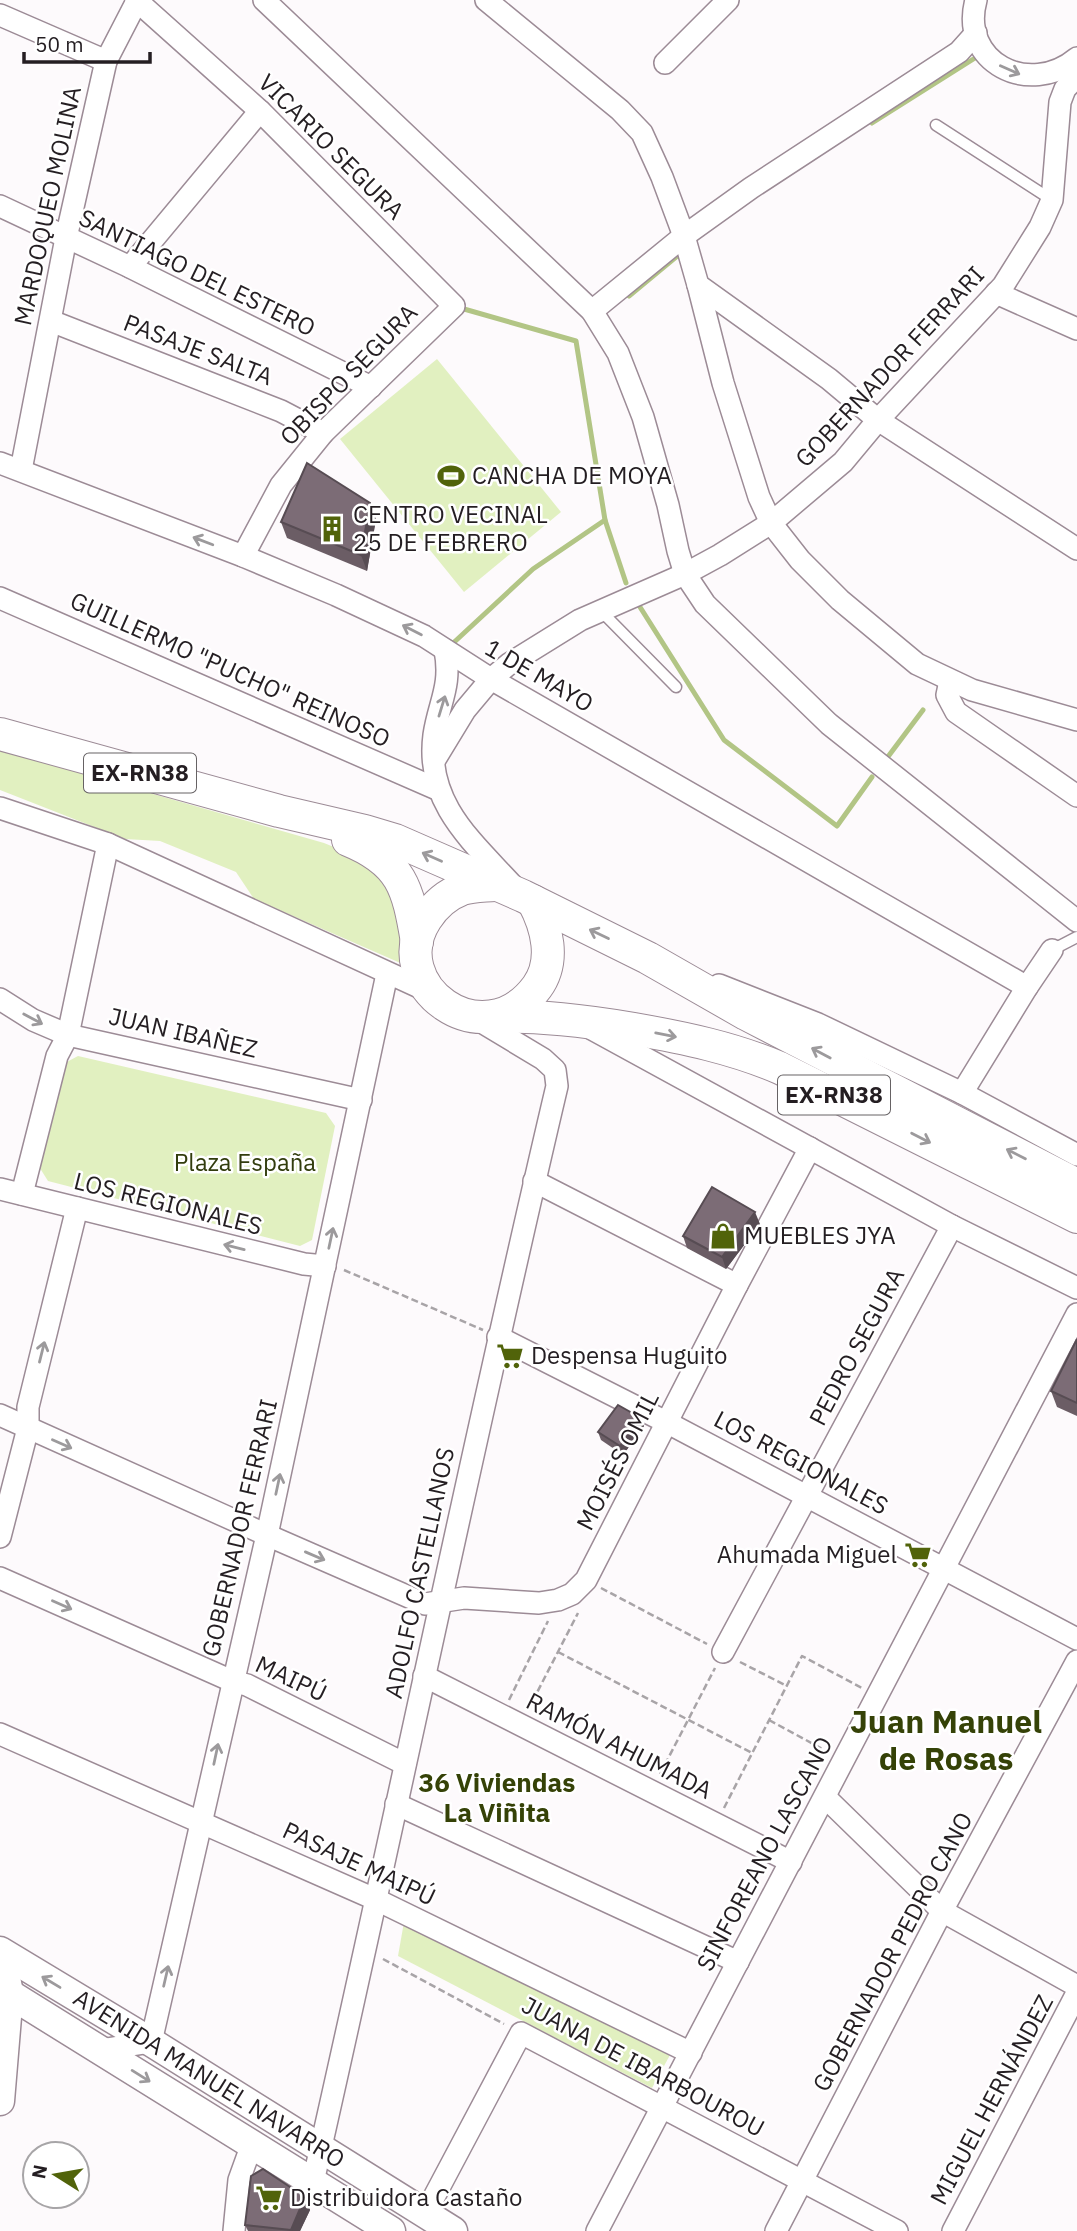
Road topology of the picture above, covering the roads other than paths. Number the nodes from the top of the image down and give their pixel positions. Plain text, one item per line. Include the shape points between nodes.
1 (137, 0) edge
2 (264, 0) edge
3 (486, 0) edge
4 (728, 0) edge
5 (976, 0) edge
6 (0, 15) edge
7 (976, 33) junction
8 (1077, 58) edge
9 (106, 61) junction
10 (665, 63) dead end
11 (1070, 74) edge
12 (260, 111) junction
13 (936, 125) dead end
14 (1052, 200) junction
15 (0, 206) edge
16 (684, 236) junction
17 (65, 238) junction
18 (130, 267) junction
19 (698, 285) junction
20 (996, 293) junction
21 (454, 306) joint
22 (592, 311) junction
23 (51, 321) junction
24 (1077, 329) edge
25 (370, 387) junction
26 (878, 420) junction
27 (323, 433) junction
28 (0, 463) edge
29 (21, 470) junction
30 (771, 523) junction
31 (1077, 549) edge
32 (243, 556) junction
33 (685, 574) junction
34 (0, 598) edge
35 (601, 611) junction
36 (445, 650) junction
37 (491, 679) junction
38 (950, 681) junction
39 (676, 687) dead end
40 (1077, 720) edge
41 (0, 734) edge
42 (434, 761) junction
43 (439, 790) junction
44 (1077, 796) edge
45 (0, 808) edge
46 (279, 811) junction
47 (108, 844) junction
48 (517, 894) junction
49 (1077, 921) edge
50 (1077, 937) edge
51 (417, 942) junction
52 (1052, 950) joint
53 (648, 958) junction
54 (387, 974) junction
55 (1027, 987) junction
56 (430, 992) junction
57 (0, 999) edge
58 (481, 1017) junction
59 (574, 1019) junction
60 (68, 1035) junction
61 (962, 1093) junction
62 (361, 1100) junction
63 (810, 1148) junction
64 (1077, 1155) edge
65 (534, 1181) junction
66 (1077, 1185) edge
67 (0, 1189) edge
68 (22, 1194) junction
69 (77, 1208) junction
70 (1077, 1217) edge
71 (952, 1226) junction
72 (325, 1266) junction
73 (737, 1285) junction
74 (1077, 1288) edge
75 (1077, 1314) edge
76 (498, 1337) junction
77 (0, 1415) edge
78 (668, 1423) junction
79 (28, 1428) junction
80 (806, 1496) junction
81 (267, 1535) junction
82 (0, 1537) edge
83 (944, 1569) junction
84 (0, 1578) edge
85 (440, 1600) junction
86 (1077, 1639) edge
87 (723, 1652) road end
88 (1077, 1661) edge
89 (424, 1676) junction
90 (232, 1681) junction
91 (0, 1734) edge
92 (405, 1764) junction
93 (825, 1797) junction
94 (396, 1804) junction
95 (201, 1822) junction
96 (791, 1862) junction
97 (377, 1900) junction
98 (942, 1911) junction
99 (0, 1951) edge
100 (738, 1962) junction
101 (1077, 1986) edge
102 (4, 1991) edge
103 (1077, 1993) edge
104 (53, 2021) junction
105 (151, 2042) junction
106 (5, 2047) junction
107 (100, 2050) junction
108 (691, 2053) junction
109 (0, 2101) edge
110 (662, 2107) junction
111 (251, 2144) junction
112 (321, 2148) junction
113 (802, 2181) junction
114 (313, 2182) junction
115 (425, 2214) junction
116 (234, 2231) edge
117 (391, 2231) edge
118 (453, 2231) edge
119 (597, 2231) edge
120 (776, 2231) edge
121 (897, 2231) edge
122 (953, 2231) edge

1 - 9 street, MARDOQUEO MOLINA
1 - 12 street, VICARIO SEGURA
2 - 22 street
3 - 16 street via 642,133
4 - 10 street
5 - 7 street
6 - 9 street
7 -> 11 street via 988,55 1008,71 1032,76
7 - 16 street via 959,52
8 - 11 street
9 - 17 street, MARDOQUEO MOLINA
11 - 14 street, GOBERNADOR FERRARI via 1060,102
12 - 18 street
12 - 21 street, VICARIO SEGURA
13 - 14 lane
14 - 20 street, GOBERNADOR FERRARI via 1040,227
15 - 17 street, SANTIAGO DEL ESTERO
16 - 19 street
16 - 22 street
17 - 18 street, SANTIAGO DEL ESTERO
17 - 23 street, MARDOQUEO MOLINA
18 - 25 street, SANTIAGO DEL ESTERO
19 - 26 street via 830,379
19 - 30 street via 723,383
20 - 24 street
20 - 26 street, GOBERNADOR FERRARI
21 - 25 street, OBISPO SEGURA
22 - 33 street via 618,353 643,417
23 - 27 street, PASAJE SALTA via 281,411
23 - 29 street, MARDOQUEO MOLINA
25 - 27 street, OBISPO SEGURA
26 - 30 street, GOBERNADOR FERRARI via 842,462
26 - 31 street
27 - 32 street, OBISPO SEGURA via 281,485
28 - 29 street, 1 DE MAYO
32 -> 29 street, 1 DE MAYO
30 - 33 street, GOBERNADOR FERRARI
30 - 38 street via 800,559 882,638 916,664
36 -> 32 street, 1 DE MAYO via 381,614
33 - 35 street, GOBERNADOR FERRARI
33 - 49 street via 724,625 829,724
34 - 43 street, GUILLERMO "PUCHO" REINOSO
35 - 37 street, GOBERNADOR FERRARI
35 - 39 lane
36 - 37 street, 1 DE MAYO
42 -> 36 street via 434,736 448,678
37 - 42 street, GOBERNADOR FERRARI
37 - 55 street, 1 DE MAYO
38 - 40 street
38 - 44 street via 947,695 956,712
41 - 46 main road, EX-RN38
42 - 43 street
43 - 48 street via 463,830
45 - 47 street
48 -> 46 main road, EX-RN38 via 395,840
46 - 51 main road, EX-RN38 via 384,858 400,877 412,909
47 - 54 street
47 - 60 street
48 - 51 main road via 465,888 448,896 428,916
53 -> 48 main road, EX-RN38
48 - 58 main road via 544,922 546,964 539,984 526,1000 509,1012
50 - 52 lane
51 - 56 main road, EX-RN38 via 417,963
52 - 55 street
53 - 61 street via 818,1024
66 -> 53 main road, EX-RN38 via 746,1014
54 - 56 street
54 - 62 street, GOBERNADOR FERRARI
55 - 61 street
56 - 58 main road, EX-RN38 via 449,1009
57 -> 60 street, JUAN IBAÑEZ
58 - 59 main road, EX-RN38
58 - 65 street, ADOLFO CASTELLANOS via 555,1070 557,1086
59 - 63 street
59 -> 70 main road, EX-RN38 via 750,1055
60 - 62 street, JUAN IBAÑEZ
60 - 68 street via 57,1056
61 - 64 street
72 -> 62 street, GOBERNADOR FERRARI
63 - 71 street
63 - 73 street, MOISÉS OMIL
65 - 73 street
65 - 76 street, ADOLFO CASTELLANOS
67 - 68 street, LOS REGIONALES
68 - 69 street, LOS REGIONALES
72 -> 69 street, LOS REGIONALES
79 -> 69 street via 28,1407
71 - 74 street
71 - 80 street, PEDRO SEGURA
81 -> 72 street, GOBERNADOR FERRARI
73 - 78 street, MOISÉS OMIL
75 - 83 street, SINFOREANO LASCANO
76 - 78 street, LOS REGIONALES
76 - 85 street, ADOLFO CASTELLANOS
77 - 79 street
78 - 80 street, LOS REGIONALES
78 - 85 street, MOISÉS OMIL via 586,1580 572,1594 539,1603
79 -> 81 street
79 - 82 street
80 - 83 street, LOS REGIONALES
80 - 87 street, PEDRO SEGURA
81 -> 85 street via 425,1604
81 - 90 street, GOBERNADOR FERRARI
83 - 86 street, LOS REGIONALES
83 - 93 street, SINFOREANO LASCANO
84 -> 90 street, MAIPÚ
85 - 89 street, ADOLFO CASTELLANOS
88 - 98 street, GOBERNADOR PEDRO CANO
89 - 92 street, ADOLFO CASTELLANOS
89 - 96 street, RAMÓN AHUMADA
90 - 92 street, MAIPÚ
95 -> 90 street, GOBERNADOR FERRARI
91 - 95 street, PASAJE MAIPÚ
92 - 94 street, ADOLFO CASTELLANOS
93 - 96 street, SINFOREANO LASCANO
93 - 98 street
94 - 97 street, ADOLFO CASTELLANOS
94 - 100 street
95 - 97 street, PASAJE MAIPÚ
105 -> 95 street, GOBERNADOR FERRARI
96 - 100 street, SINFOREANO LASCANO
97 - 108 street, PASAJE MAIPÚ
97 - 112 street, ADOLFO CASTELLANOS
98 - 101 street
98 - 113 street, GOBERNADOR PEDRO CANO
99 - 102 main road
105 -> 99 main road, AVENIDA MANUEL NAVARRO
100 - 108 street, SINFOREANO LASCANO
102 - 104 main road, AVENIDA MANUEL NAVARRO
102 - 106 main road
103 - 122 street, MIGUEL HERNÁNDEZ
104 - 106 main road via 26,2022 15,2029
104 - 107 main road, AVENIDA MANUEL NAVARRO
105 - 107 street
105 - 112 main road, AVENIDA MANUEL NAVARRO
106 - 109 main road
107 -> 111 main road, AVENIDA MANUEL NAVARRO
108 - 110 street, SINFOREANO LASCANO
110 - 113 street, JUANA DE IBARBOUROU
110 - 115 street, JUANA DE IBARBOUROU via 521,2033
110 - 119 street, SINFOREANO LASCANO
111 - 114 main road, AVENIDA MANUEL NAVARRO
111 - 116 street via 239,2180
112 - 114 street, ADOLFO CASTELLANOS
112 - 115 main road, AVENIDA MANUEL NAVARRO
113 - 120 street, GOBERNADOR PEDRO CANO
113 - 121 street, JUANA DE IBARBOUROU
114 - 117 main road, AVENIDA MANUEL NAVARRO
115 - 118 main road, AVENIDA MANUEL NAVARRO

